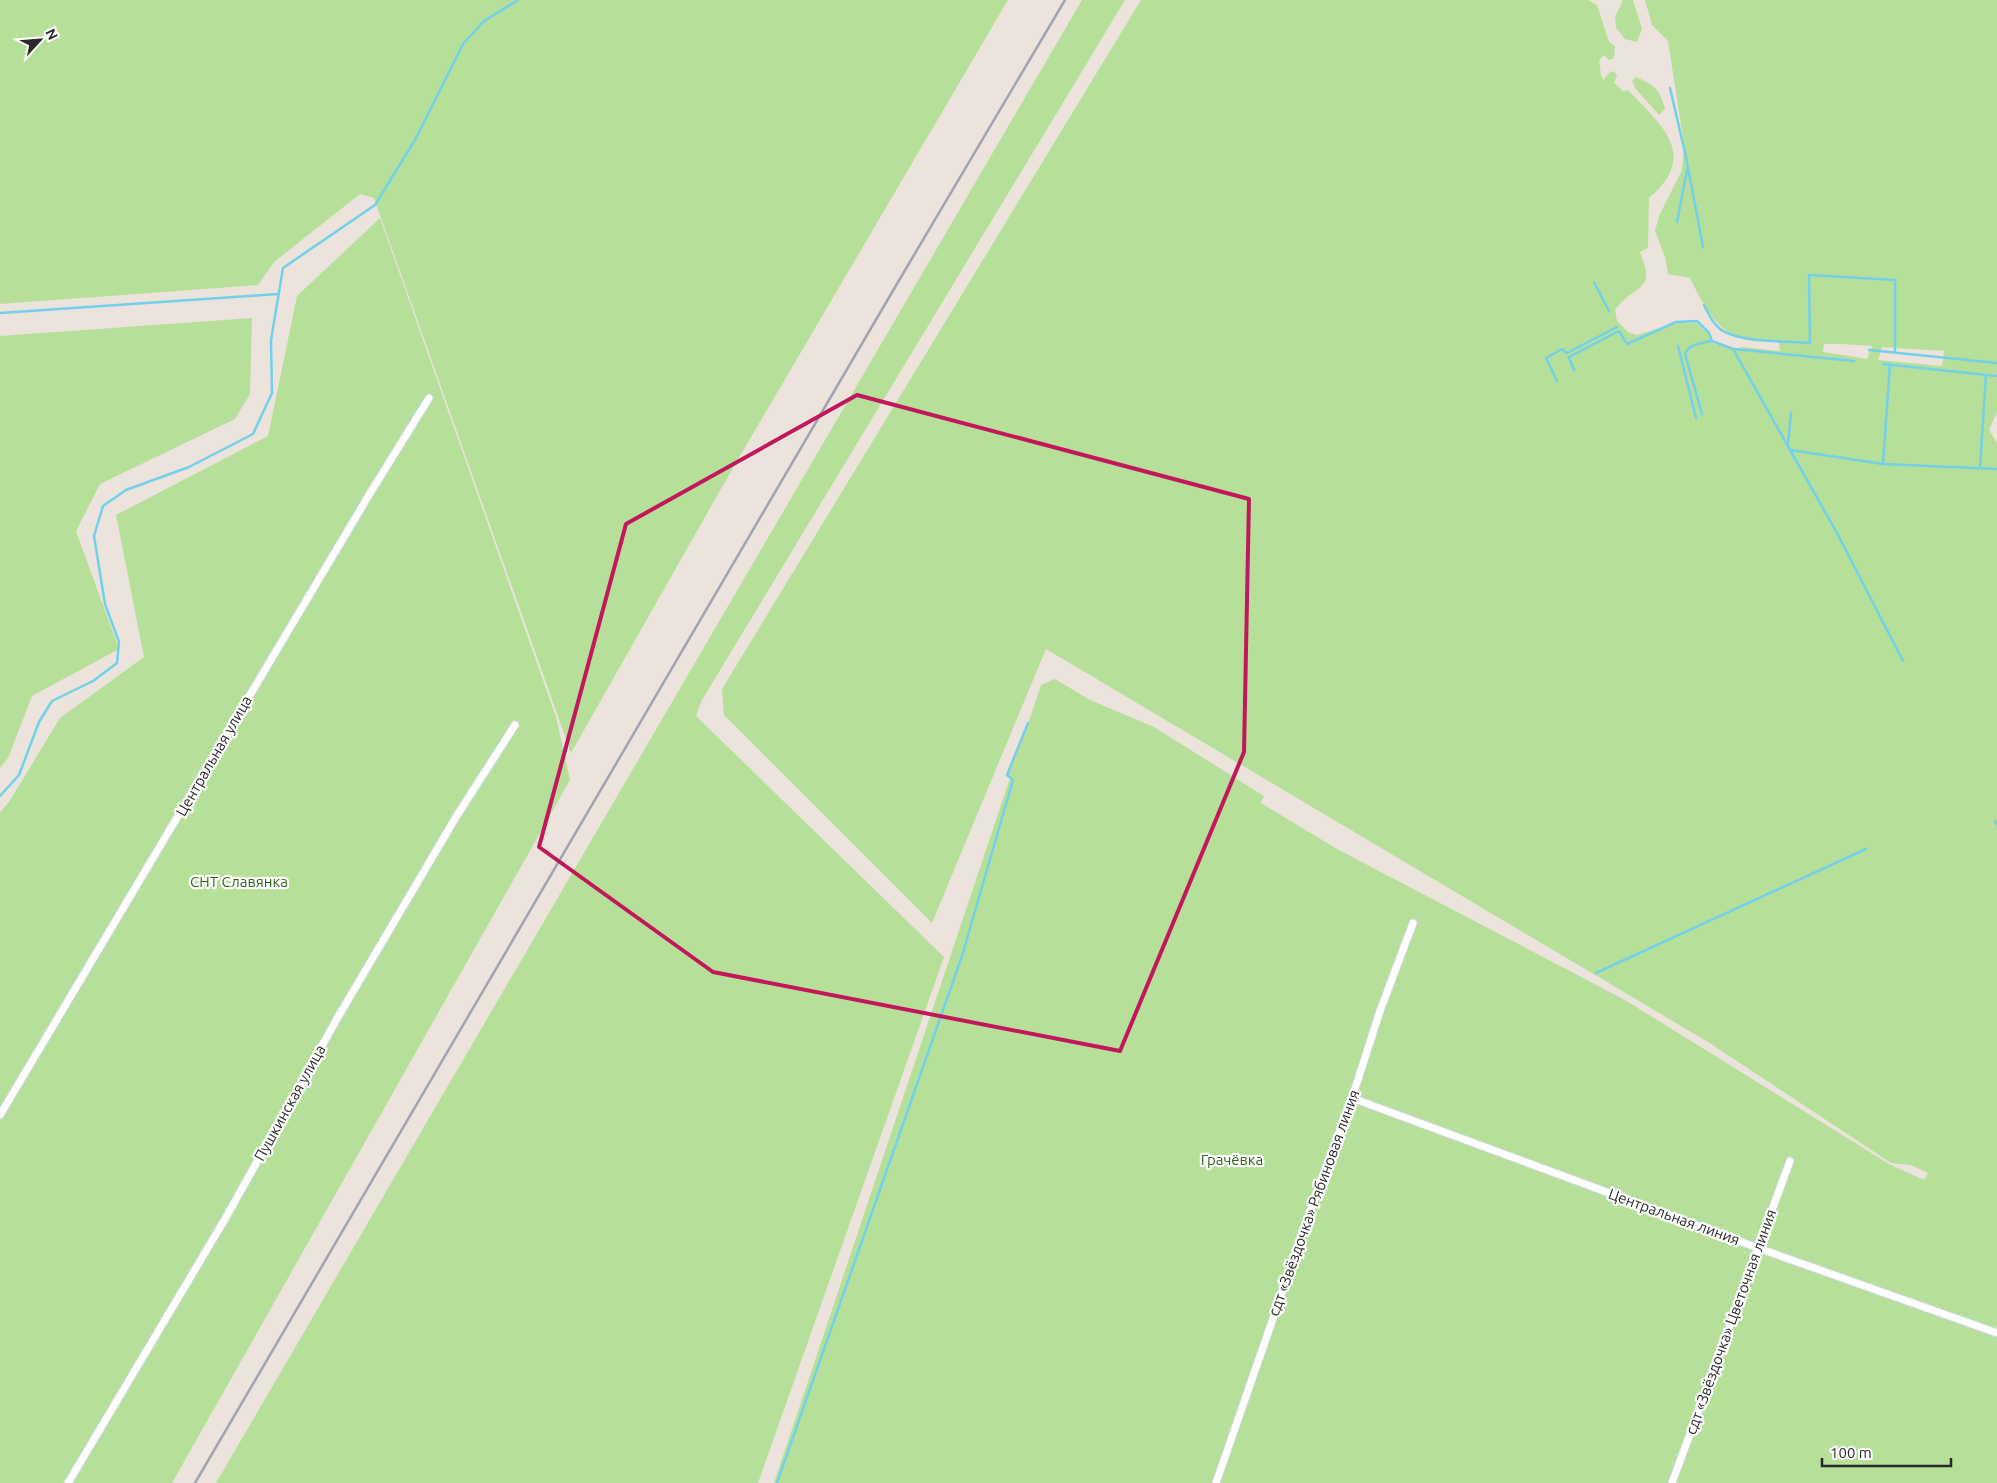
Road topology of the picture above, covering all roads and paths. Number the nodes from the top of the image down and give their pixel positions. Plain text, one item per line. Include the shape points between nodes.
1 (429, 398) dead end
2 (515, 725) dead end
3 (1413, 923) dead end
4 (1352, 1098) junction
5 (0, 1115) edge
6 (1790, 1161) dead end
7 (1758, 1248) junction
8 (1997, 1333) edge
9 (68, 1483) edge
10 (1216, 1483) edge
11 (1672, 1483) edge

1 - 5 street, Центральная улица
2 - 9 street, Пушкинская улица via 338,1017 225,1219
3 - 4 street, сдт «Звёздочка» Рябиновая линия via 1380,1010
4 - 7 street, Центральная линия
4 - 10 street, сдт «Звёздочка» Рябиновая линия
6 - 7 street, сдт «Звёздочка» Цветочная линия
7 - 8 street, Центральная линия
7 - 11 street, сдт «Звёздочка» Цветочная линия

